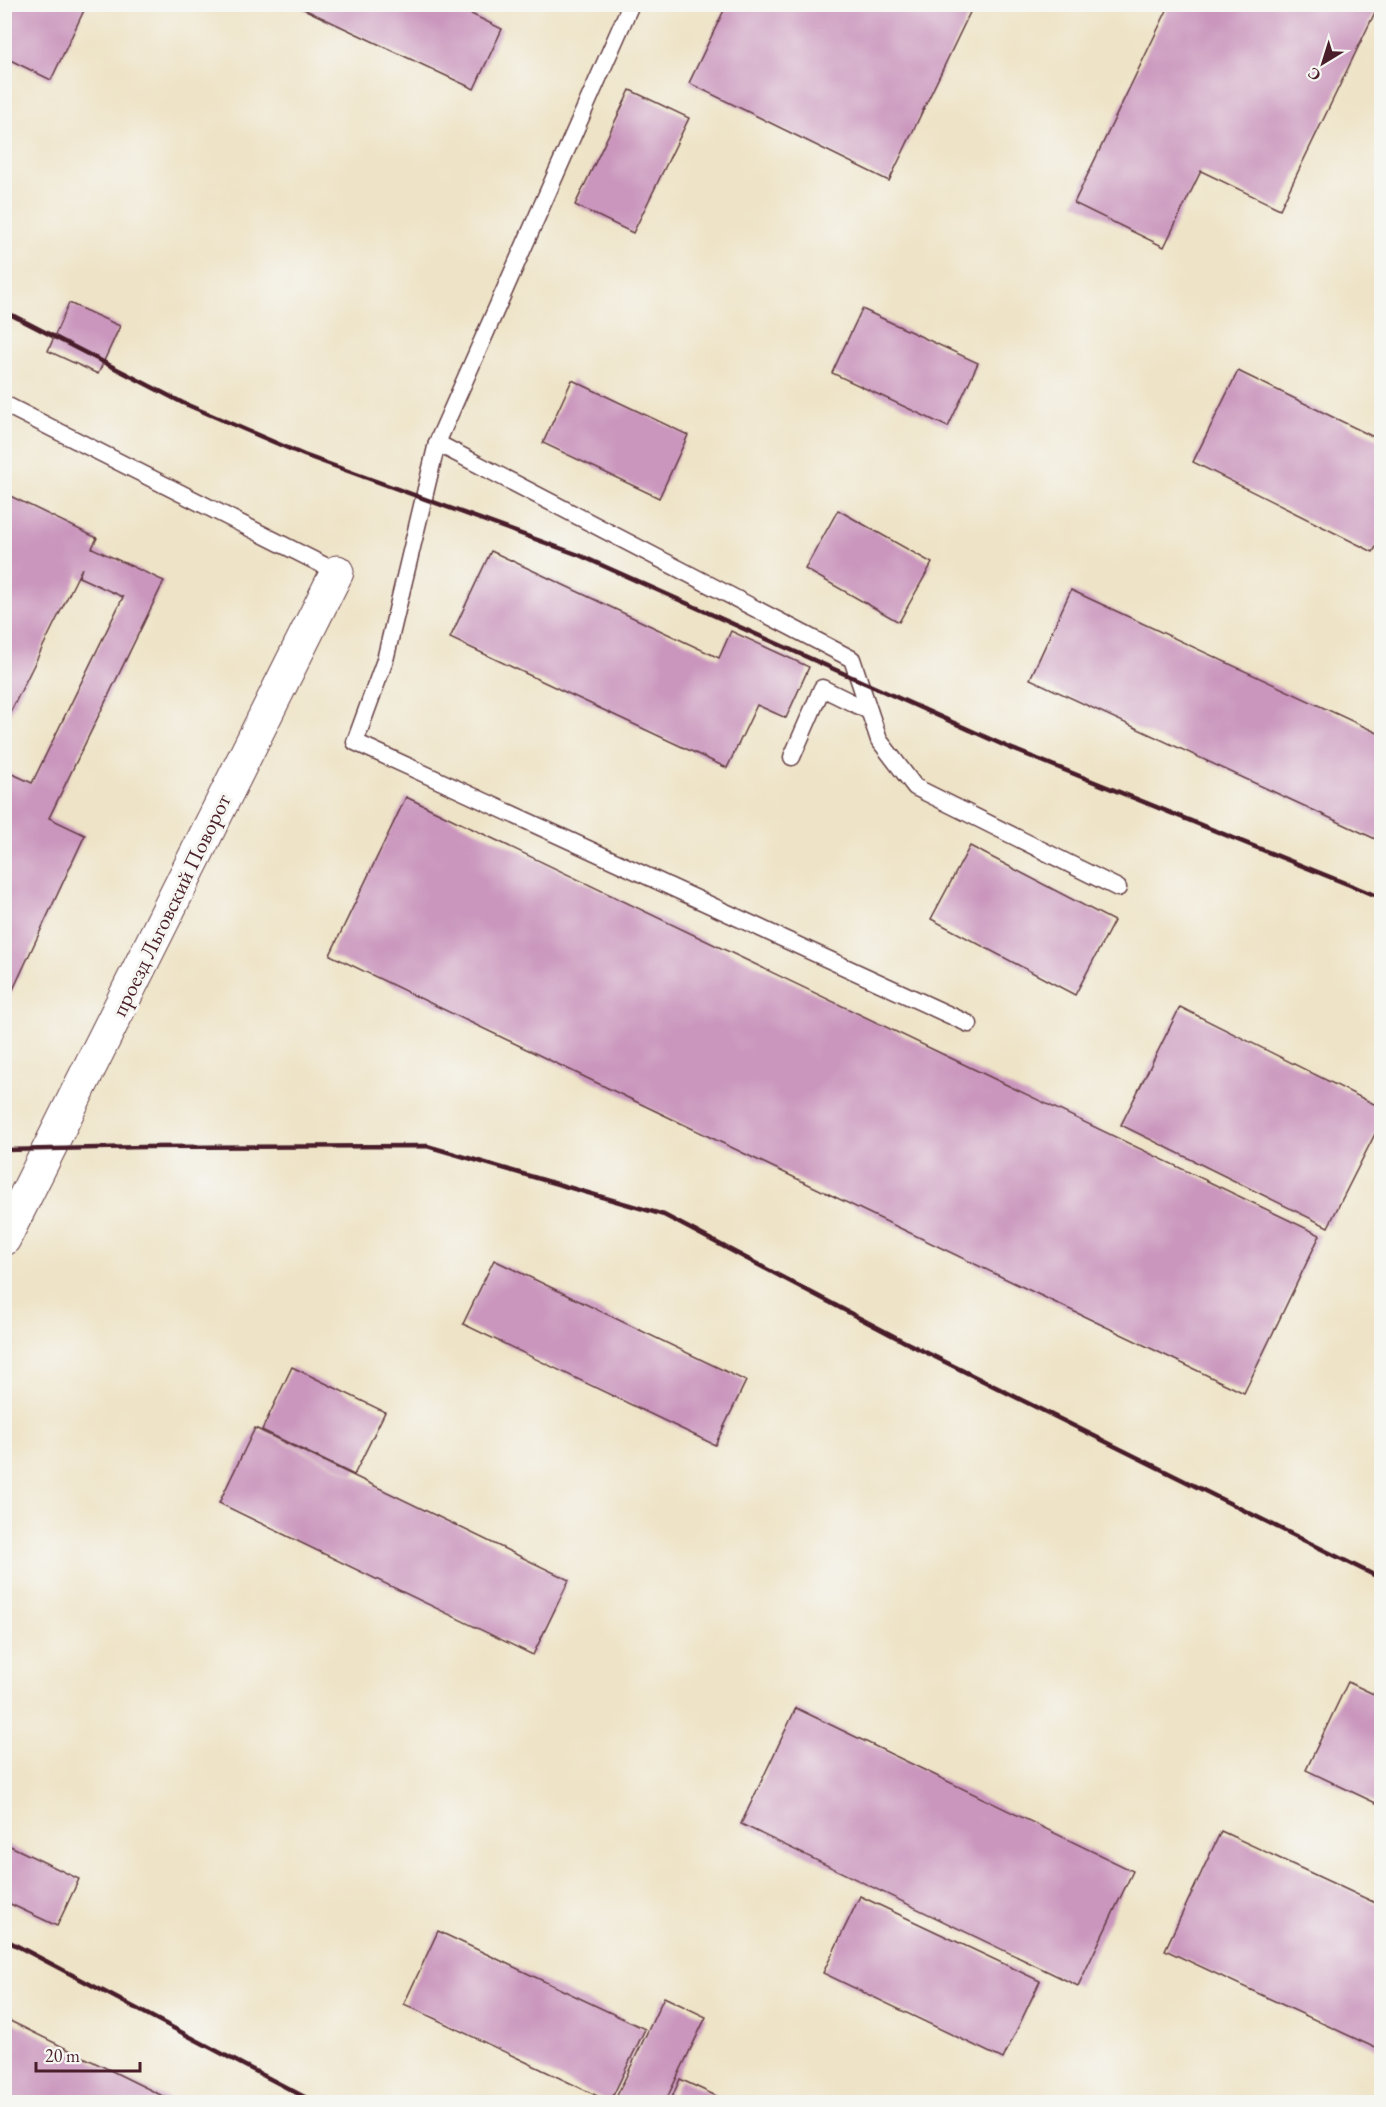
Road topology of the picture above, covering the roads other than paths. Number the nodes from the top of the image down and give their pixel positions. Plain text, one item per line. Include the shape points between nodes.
1 (631, 4) edge
2 (4, 404) edge
3 (437, 443) junction
4 (337, 572) joint
5 (869, 711) junction
6 (792, 757) dead end
7 (1118, 888) dead end
8 (969, 1024) dead end
9 (4, 1239) edge

1 - 3 lane
2 - 4 lane
3 - 5 lane via 852,659
3 - 8 lane via 385,660 355,742
4 - 9 street, проезд Льговский Поворот
5 - 6 lane via 822,688
5 - 7 lane via 879,740 915,787

